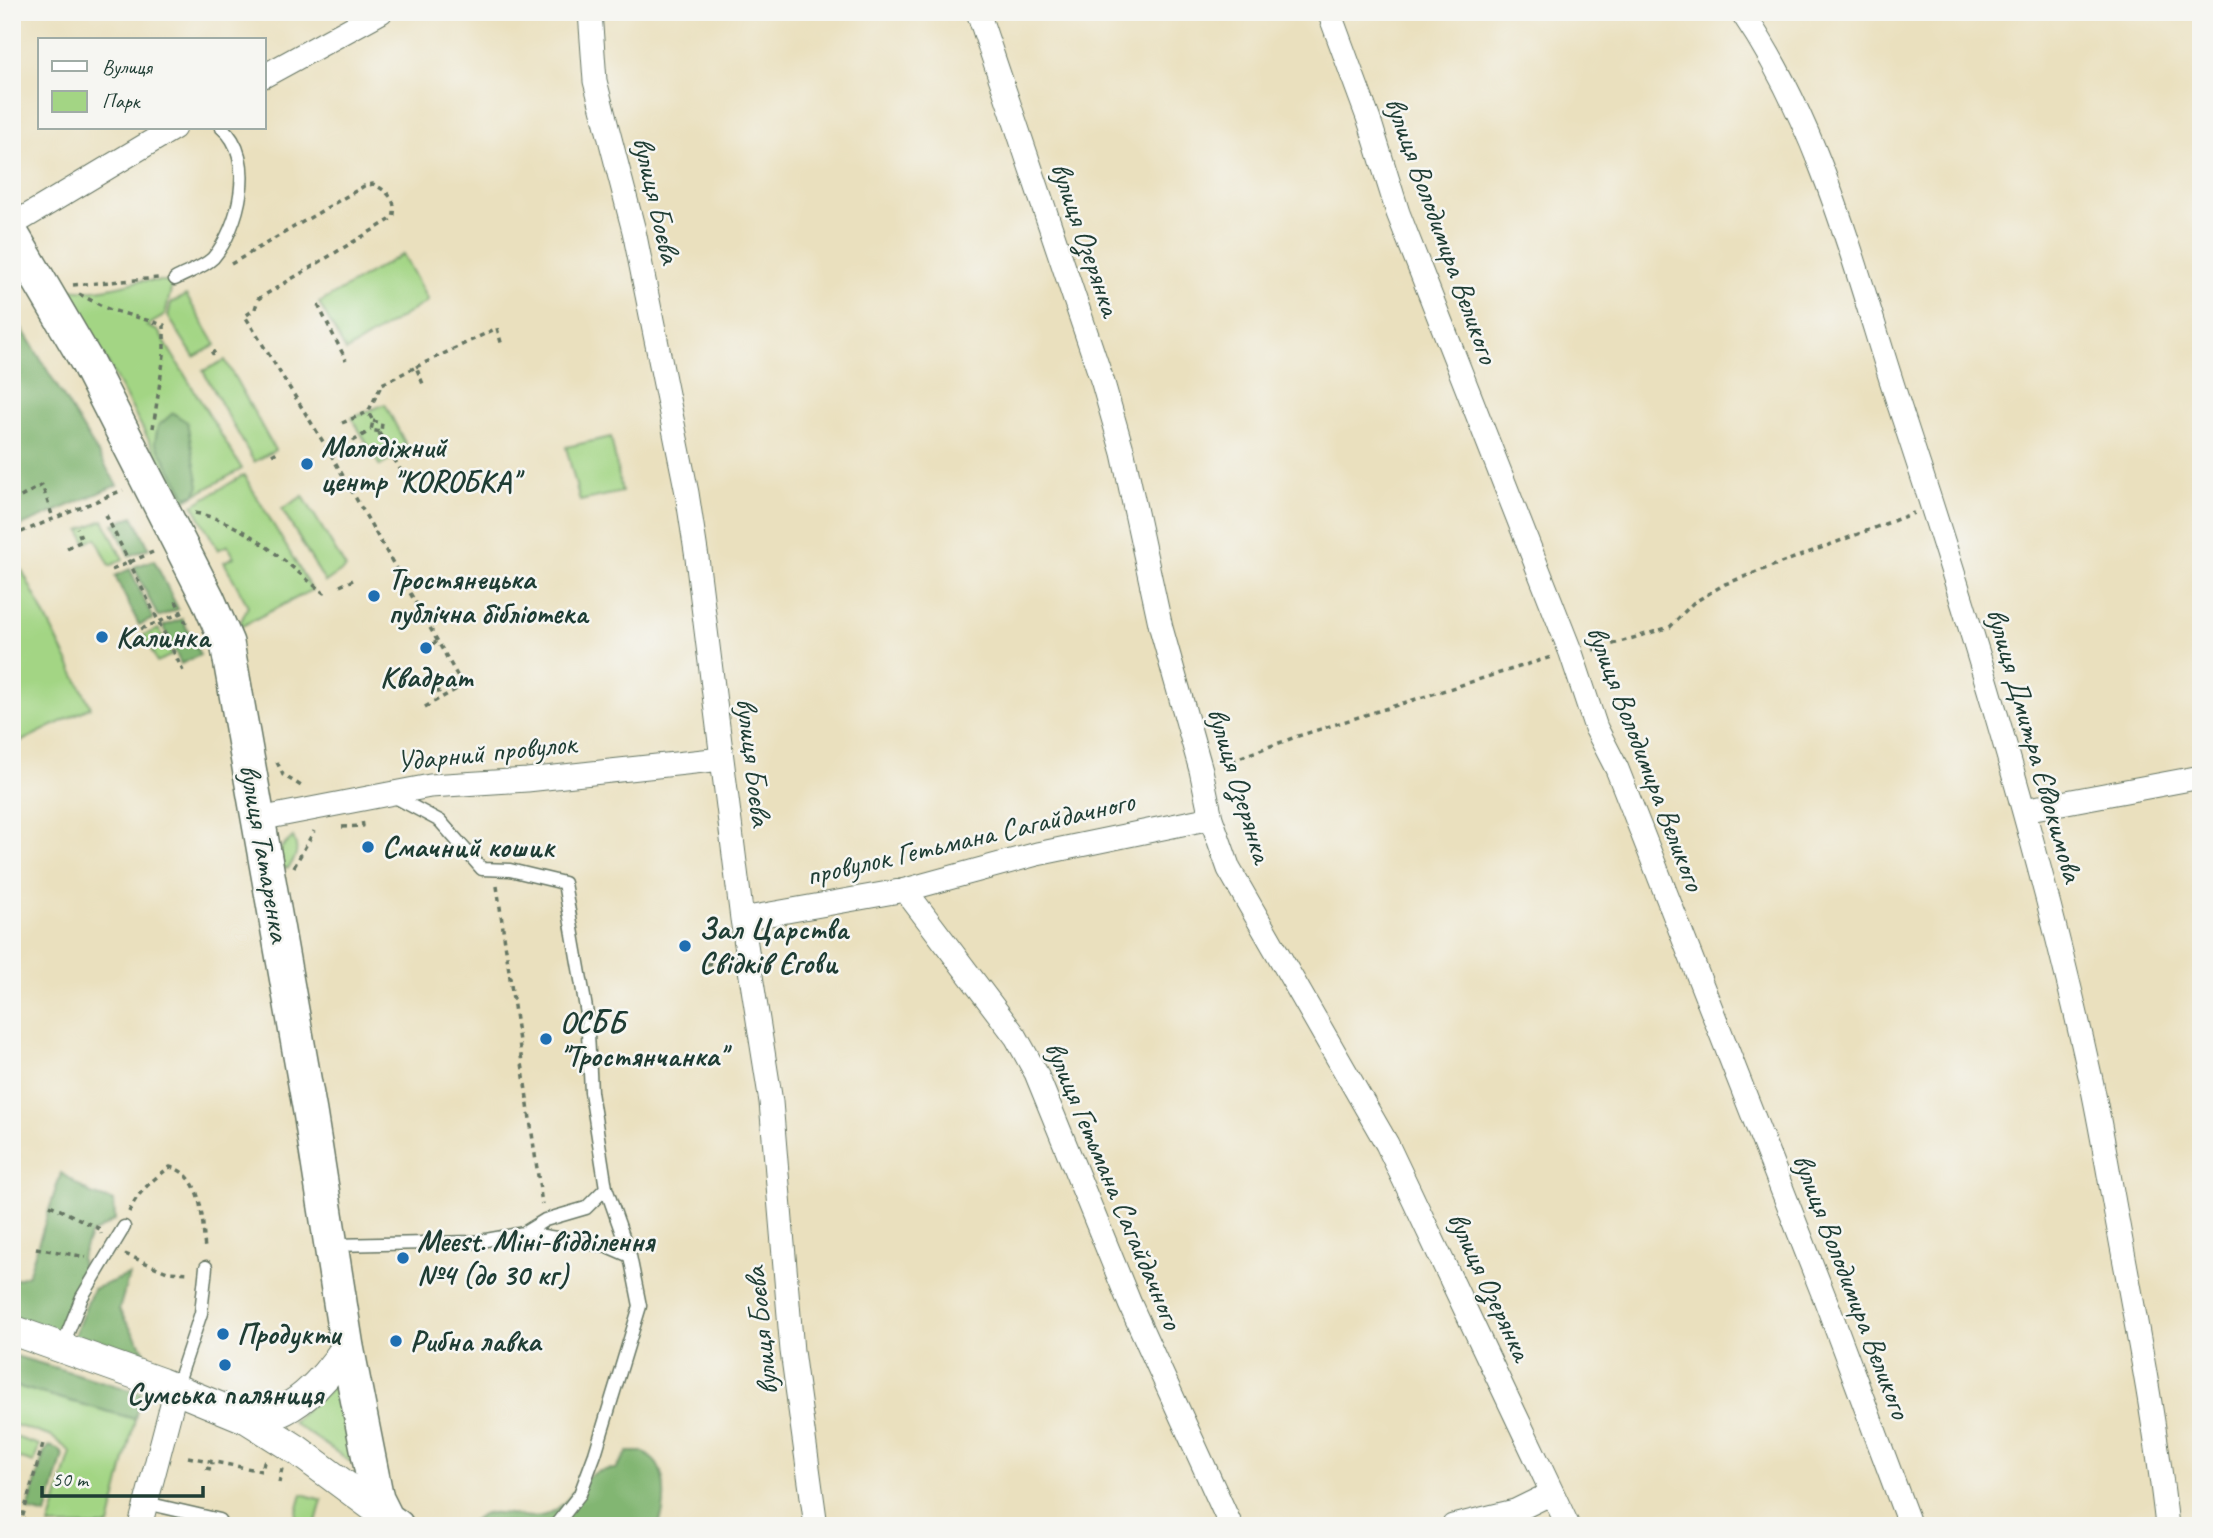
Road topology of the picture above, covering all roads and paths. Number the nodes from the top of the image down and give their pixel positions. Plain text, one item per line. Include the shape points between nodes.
1 (381, 12) edge
2 (590, 12) edge
3 (978, 12) edge
4 (1329, 12) edge
5 (1742, 12) edge
6 (266, 75) edge
7 (171, 130) edge
8 (223, 130) edge
9 (12, 225) edge
10 (12, 234) edge
11 (229, 265) dead end
12 (175, 279) joint
13 (65, 282) dead end
14 (70, 289) dead end
15 (317, 305) dead end
16 (502, 346) dead end
17 (218, 349) dead end
18 (211, 354) dead end
19 (346, 360) dead end
20 (416, 367) junction
21 (423, 384) dead end
22 (368, 412) junction
23 (373, 421) junction
24 (342, 423) dead end
25 (371, 430) junction
26 (379, 433) junction
27 (150, 439) dead end
28 (353, 441) dead end
29 (400, 469) dead end
30 (132, 486) dead end
31 (12, 502) edge
32 (1932, 506) junction
33 (195, 513) dead end
34 (106, 515) dead end
35 (53, 519) junction
36 (77, 528) dead end
37 (12, 536) edge
38 (67, 548) dead end
39 (153, 552) dead end
40 (112, 570) dead end
41 (353, 580) dead end
42 (340, 586) dead end
43 (325, 594) dead end
44 (182, 613) dead end
45 (141, 629) dead end
46 (439, 641) junction
47 (432, 644) dead end
48 (1571, 653) junction
49 (183, 671) dead end
50 (437, 689) dead end
51 (442, 697) junction
52 (423, 708) dead end
53 (273, 753) dead end
54 (722, 759) junction
55 (1201, 770) junction
56 (2201, 777) edge
57 (308, 788) dead end
58 (389, 794) junction
59 (359, 800) junction
60 (2024, 810) junction
61 (1211, 818) junction
62 (259, 819) junction
63 (333, 828) dead end
64 (323, 829) dead end
65 (482, 869) junction
66 (288, 874) dead end
67 (905, 890) junction
68 (742, 919) junction
69 (606, 1188) junction
70 (50, 1205) dead end
71 (545, 1220) junction
72 (124, 1227) joint
73 (524, 1233) junction
74 (103, 1241) dead end
75 (332, 1245) junction
76 (630, 1256) junction
77 (206, 1267) joint
78 (12, 1330) edge
79 (61, 1347) junction
80 (347, 1347) junction
81 (176, 1389) junction
82 (247, 1419) junction
83 (44, 1440) dead end
84 (188, 1457) dead end
85 (212, 1462) junction
86 (282, 1466) junction
87 (206, 1468) dead end
88 (294, 1469) dead end
89 (279, 1483) dead end
90 (1552, 1493) junction
91 (146, 1503) junction
92 (220, 1520) dead end
93 (391, 1521) edge
94 (20, 1526) edge
95 (140, 1526) edge
96 (555, 1526) edge
97 (816, 1526) edge
98 (1231, 1526) edge
99 (1453, 1526) edge
100 (1567, 1526) edge
101 (1910, 1526) edge
102 (2167, 1526) edge

1 - 6 street
2 - 54 street, вулиця Боєва via 595,81 634,231 687,492
3 - 55 street, вулиця Озерянка via 1106,395 1161,628
4 - 48 street, вулиця Володимира Великого via 1398,213
5 - 32 street, вулиця Дмитра Євдокимова via 1788,89 1836,207
7 - 9 street
8 - 12 lane via 238,154 239,211 211,260
10 - 62 main road, вулиця Татаренка via 87,362 208,599 228,650
11 - 46 path via 364,186 373,184 391,195 393,218 258,299 255,309 245,316
12 - 13 path via 77,286
14 - 27 path via 108,309 164,324 164,355
15 - 19 path
16 - 20 path via 496,328
17 - 18 path
20 - 21 path
20 - 22 path via 382,384
22 - 23 path
22 - 24 path
23 - 25 path
23 - 26 path via 383,425
25 - 26 path
25 - 28 path
26 - 29 path
30 - 35 path
31 - 35 path via 42,485
32 - 48 path via 1724,583 1693,603 1670,627
32 - 60 street, вулиця Дмитра Євдокимова
33 - 43 path via 214,517 270,547
34 - 49 path
35 - 37 path
36 - 38 path via 82,541
39 - 40 path
41 - 42 path
44 - 45 path
46 - 47 path
46 - 51 path via 459,682
48 - 55 path
48 - 101 street, вулиця Володимира Великого via 1596,728 1617,769
50 - 51 path
51 - 52 path
53 - 57 path via 283,775
54 - 58 street, Ударний провулок via 430,786
54 - 68 street, вулиця Боєва
55 - 61 street, вулиця Озерянка
56 - 60 street
58 - 59 street, Ударний провулок
58 - 65 lane via 440,821
59 - 62 street, Ударний провулок
59 - 63 path via 363,826
60 - 102 street, вулиця Дмитра Євдокимова via 2091,1081
61 - 67 street, провулок Гетьмана Сагайдачного via 1037,854
61 - 90 street, вулиця Озерянка via 1229,869 1387,1144
62 - 75 main road, вулиця Татаренка
64 - 66 path via 314,831
65 - 69 lane via 510,870 564,884 587,1014 591,1092
65 - 71 path via 499,892
67 - 68 street, провулок Гетьмана Сагайдачного
67 - 98 street, вулиця Гетьмана Сагайдачного via 1016,1037 1036,1073 1130,1304
68 - 97 street, вулиця Боєва via 771,1102 792,1351
69 - 71 lane via 586,1208
69 - 76 lane
70 - 74 path via 100,1229
71 - 73 lane
72 - 77 path via 136,1196 170,1167 184,1170 197,1195
72 - 79 lane via 82,1297
73 - 75 lane via 475,1242
73 - 76 lane via 607,1245
75 - 80 main road, вулиця Татаренка
76 - 96 lane via 640,1306 580,1494
77 - 81 lane via 201,1313
78 - 79 street
79 - 81 street
80 - 82 street via 321,1383 302,1397 264,1419
80 - 93 main road, вулиця Татаренка via 377,1499
81 - 82 street
81 - 91 street
82 - 93 street via 297,1450
83 - 94 path
84 - 85 path
85 - 86 path via 262,1471 264,1462
85 - 87 path via 211,1469
86 - 88 path
86 - 89 path
90 - 99 street via 1515,1511
90 - 100 street, вулиця Озерянка
91 - 92 lane
91 - 95 street

